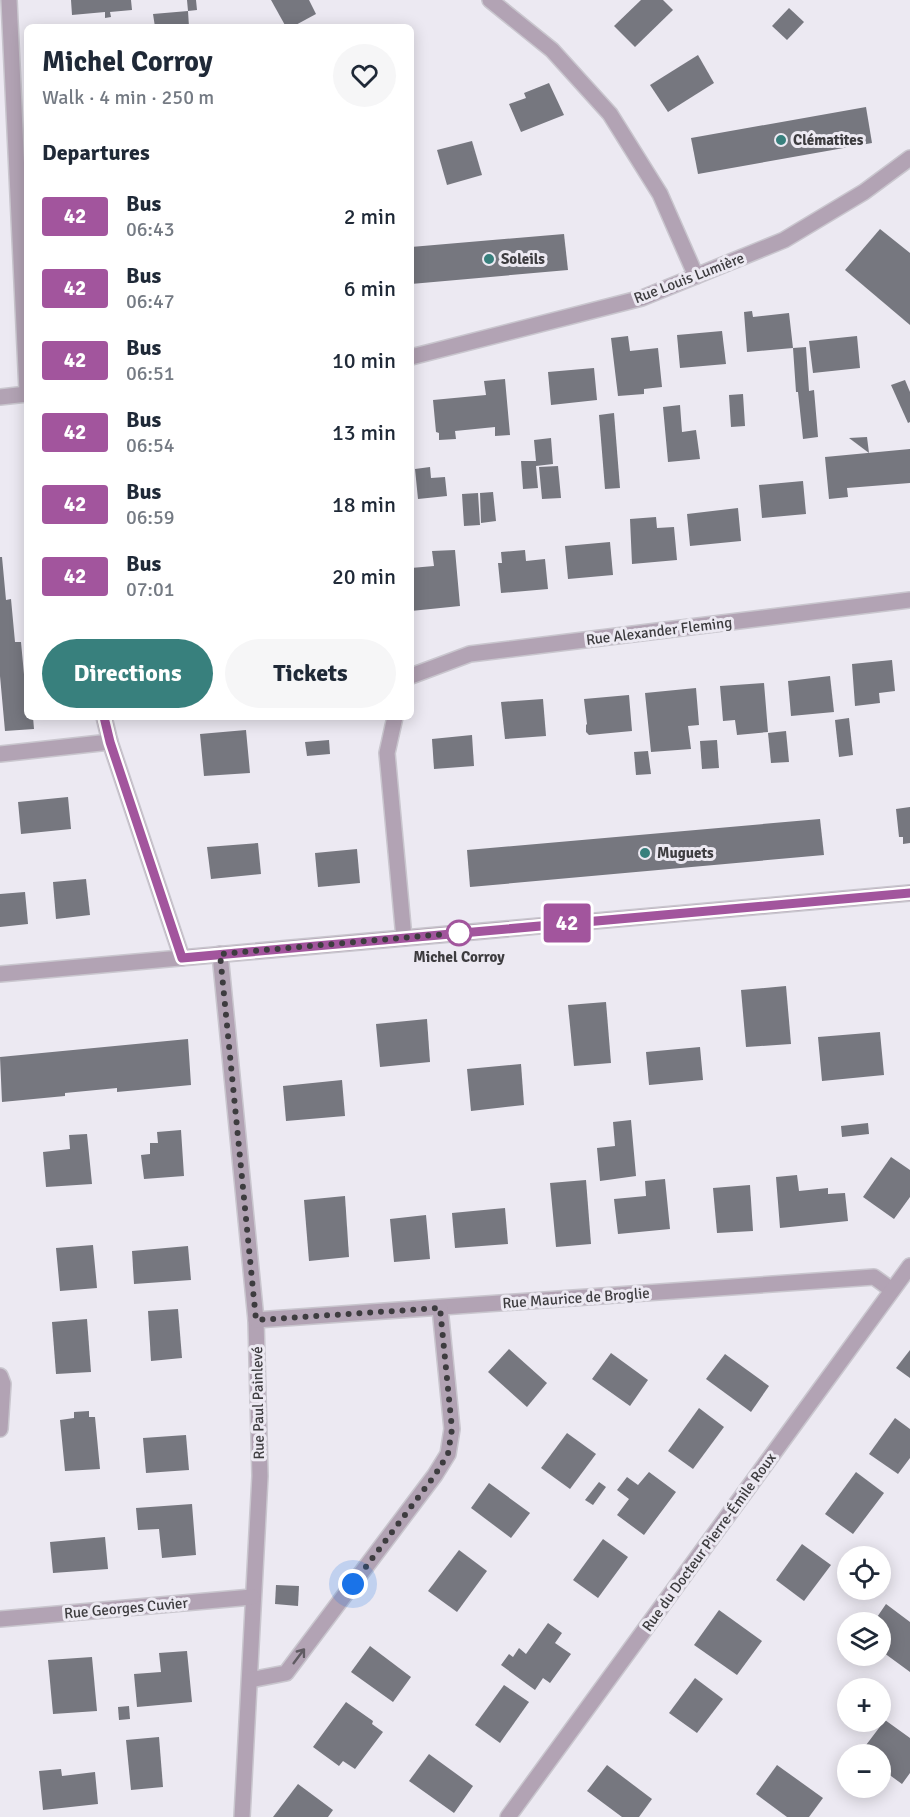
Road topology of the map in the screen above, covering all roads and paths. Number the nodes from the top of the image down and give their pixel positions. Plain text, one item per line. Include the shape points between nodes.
1 (9, 0) edge
2 (490, 0) edge
3 (910, 158) edge
4 (696, 276) junction
5 (24, 328) edge
6 (414, 356) edge
7 (24, 393) edge
8 (0, 397) edge
9 (910, 600) edge
10 (414, 675) edge
11 (105, 720) edge
12 (394, 720) edge
13 (110, 742) junction
14 (0, 754) edge
15 (910, 893) edge
16 (404, 938) junction
17 (220, 954) junction
18 (182, 958) junction
19 (0, 974) edge
20 (910, 1266) edge
21 (892, 1290) junction
22 (440, 1308) junction
23 (256, 1320) junction
24 (0, 1377) edge
25 (0, 1429) edge
26 (252, 1597) junction
27 (0, 1619) edge
28 (250, 1680) junction
29 (242, 1817) edge
30 (508, 1817) edge

1 - 5 street
2 - 4 street via 552,50 610,114 660,194
3 - 4 street, Rue Louis Lumière via 864,192 784,240
4 - 6 street, Rue Louis Lumière via 642,298
7 - 8 street
9 - 10 street, Rue Alexander Fleming via 470,654
11 - 13 street
12 - 16 street via 387,753
13 - 14 street
13 - 18 street
15 - 16 street
16 - 17 street
17 - 18 street
17 - 23 street, Rue Paul Painlevé
18 - 19 street
20 - 21 street, Rue du Docteur Pierre-Émile Roux
21 - 22 street, Rue Maurice de Broglie via 874,1277
21 - 30 street, Rue du Docteur Pierre-Émile Roux
22 - 23 street, Rue Maurice de Broglie
28 -> 22 street via 286,1673 448,1454 452,1429
23 - 26 street, Rue Paul Painlevé via 260,1476
24 - 25 street
26 - 27 street, Rue Georges Cuvier
26 - 28 street, Rue Paul Painlevé
28 - 29 street, Rue Paul Painlevé

